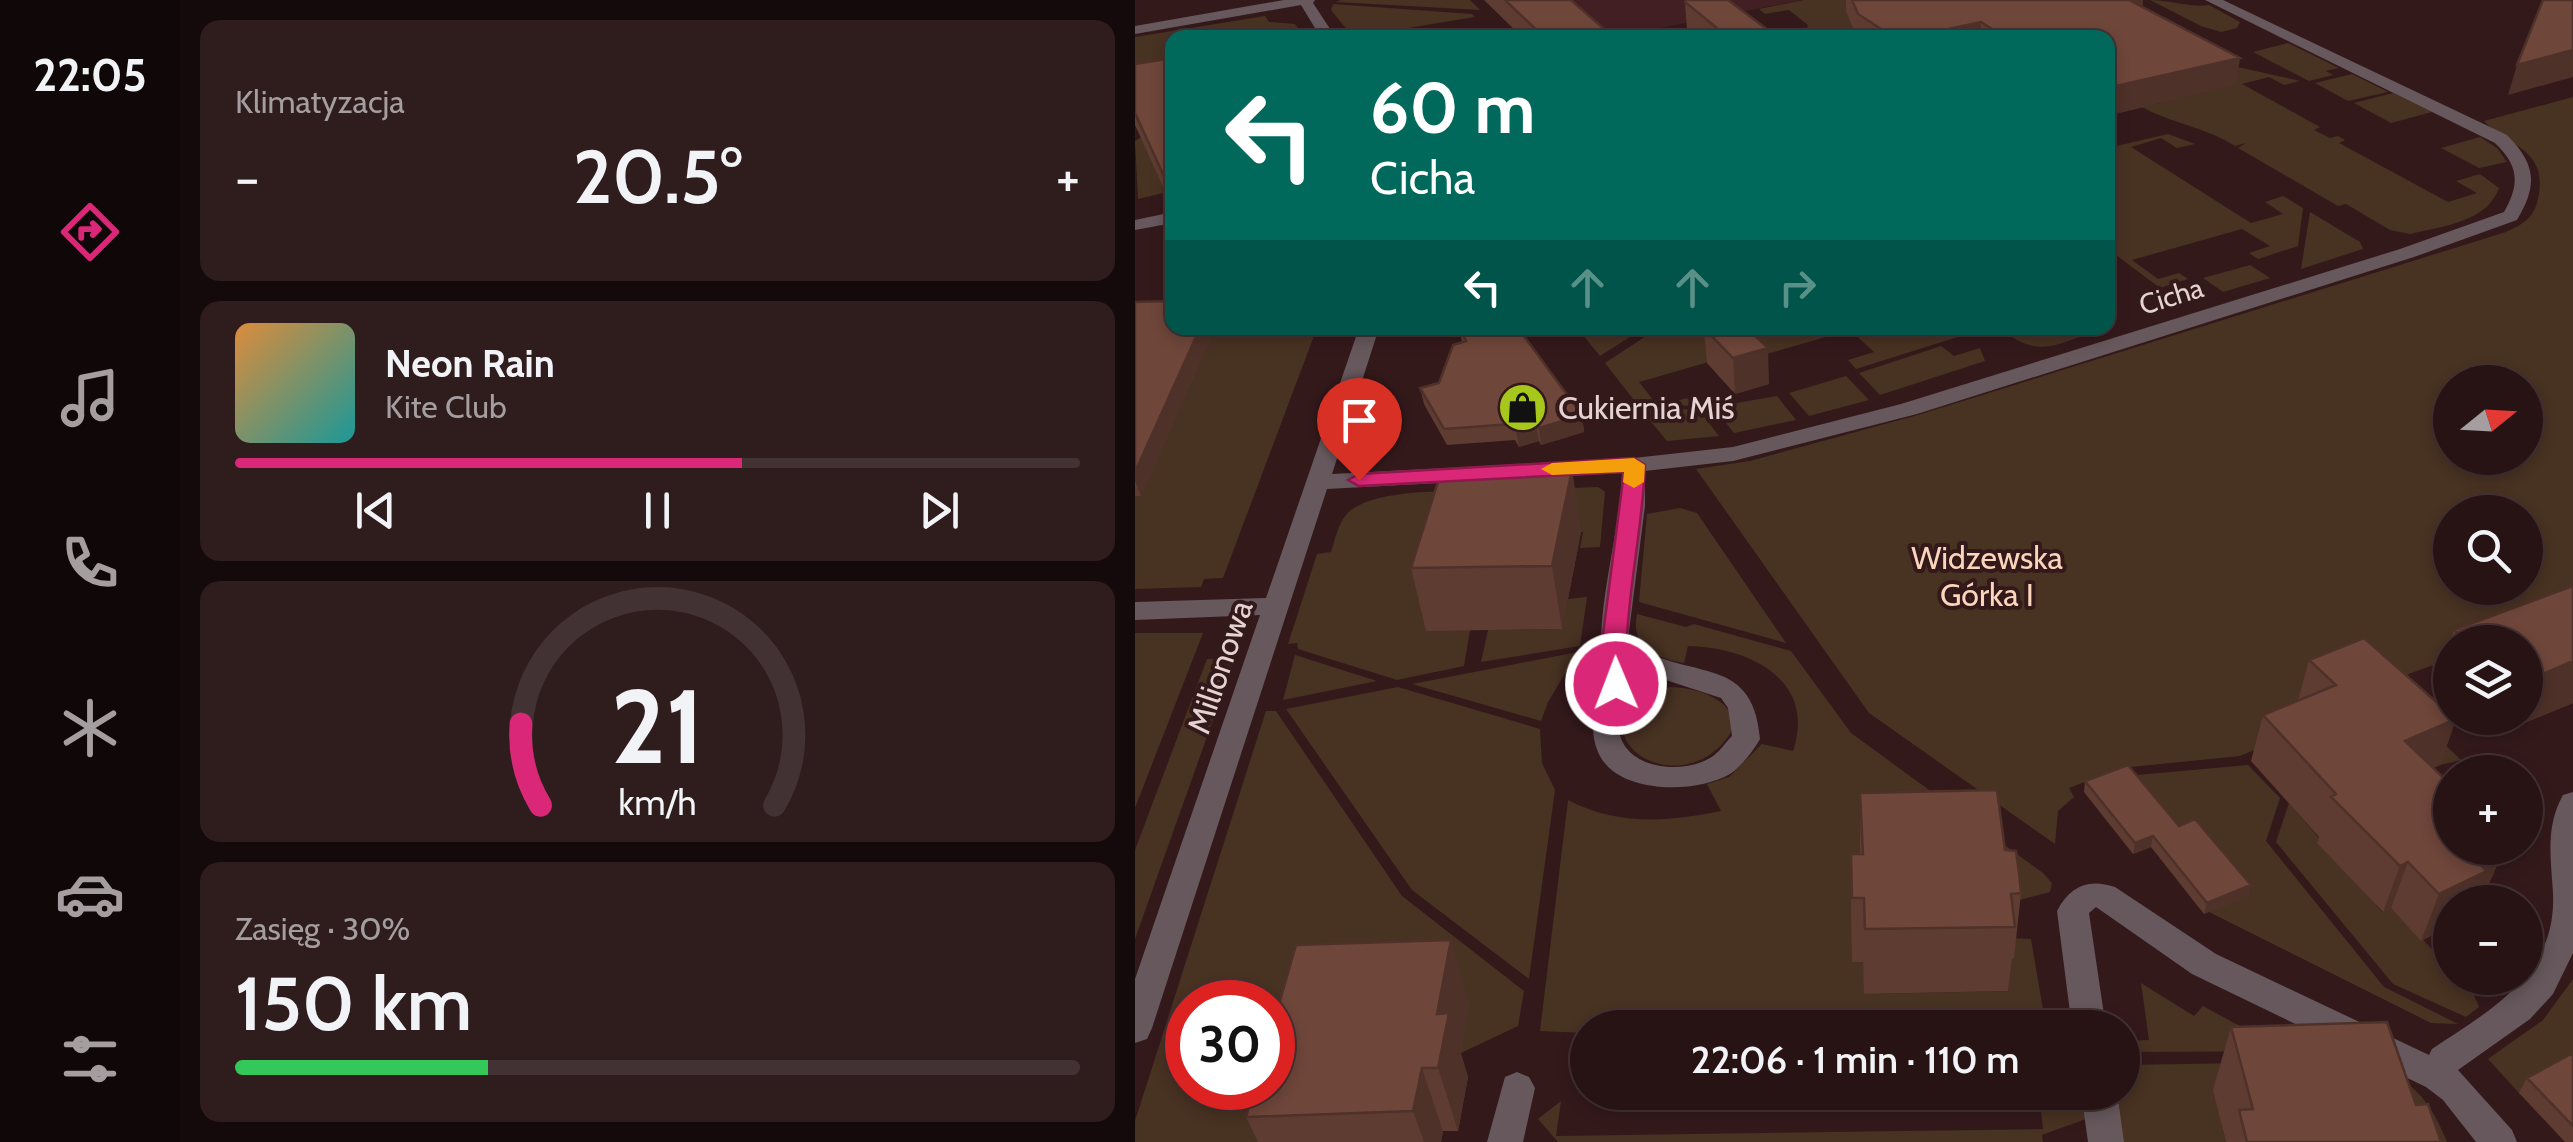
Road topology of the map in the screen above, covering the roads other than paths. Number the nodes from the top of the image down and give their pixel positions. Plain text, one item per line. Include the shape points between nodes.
1 (1242, 0) edge
2 (1305, 0) edge
3 (2211, 0) edge
4 (1194, 20) junction
5 (1135, 30) edge
6 (1324, 30) edge
7 (1165, 219) edge
8 (1135, 225) edge
9 (1367, 335) edge
10 (1634, 465) junction
11 (1319, 482) junction
12 (1277, 606) junction
13 (1135, 611) edge
14 (1614, 642) junction
15 (2573, 804) edge
16 (2087, 1010) edge
17 (1135, 1028) edge
18 (2438, 1076) junction
19 (1517, 1088) dead end
20 (2102, 1110) edge
21 (2490, 1138) edge
22 (1505, 1142) edge
23 (2106, 1142) edge

1 - 4 street
2 - 4 street
2 - 6 street
3 - 10 street, Cicha via 2501,139 2527,173 2511,216 1909,409 1733,454
4 - 5 street
7 - 8 street
9 - 11 street, Milionowa
10 - 11 street, Cicha
10 - 14 street
11 - 12 street, Milionowa
12 - 13 street
12 - 17 street, Milionowa
14 - 14 street via 1619,666 1605,728 1613,754 1661,778 1703,772 1734,755 1746,739 1737,698 1715,684 1658,670
15 - 18 street via 2563,847 2569,898 2560,946 2518,1010 2444,1060
16 - 18 street via 2073,911 2095,893 2204,964
18 - 21 street
19 - 22 street
20 - 23 street

